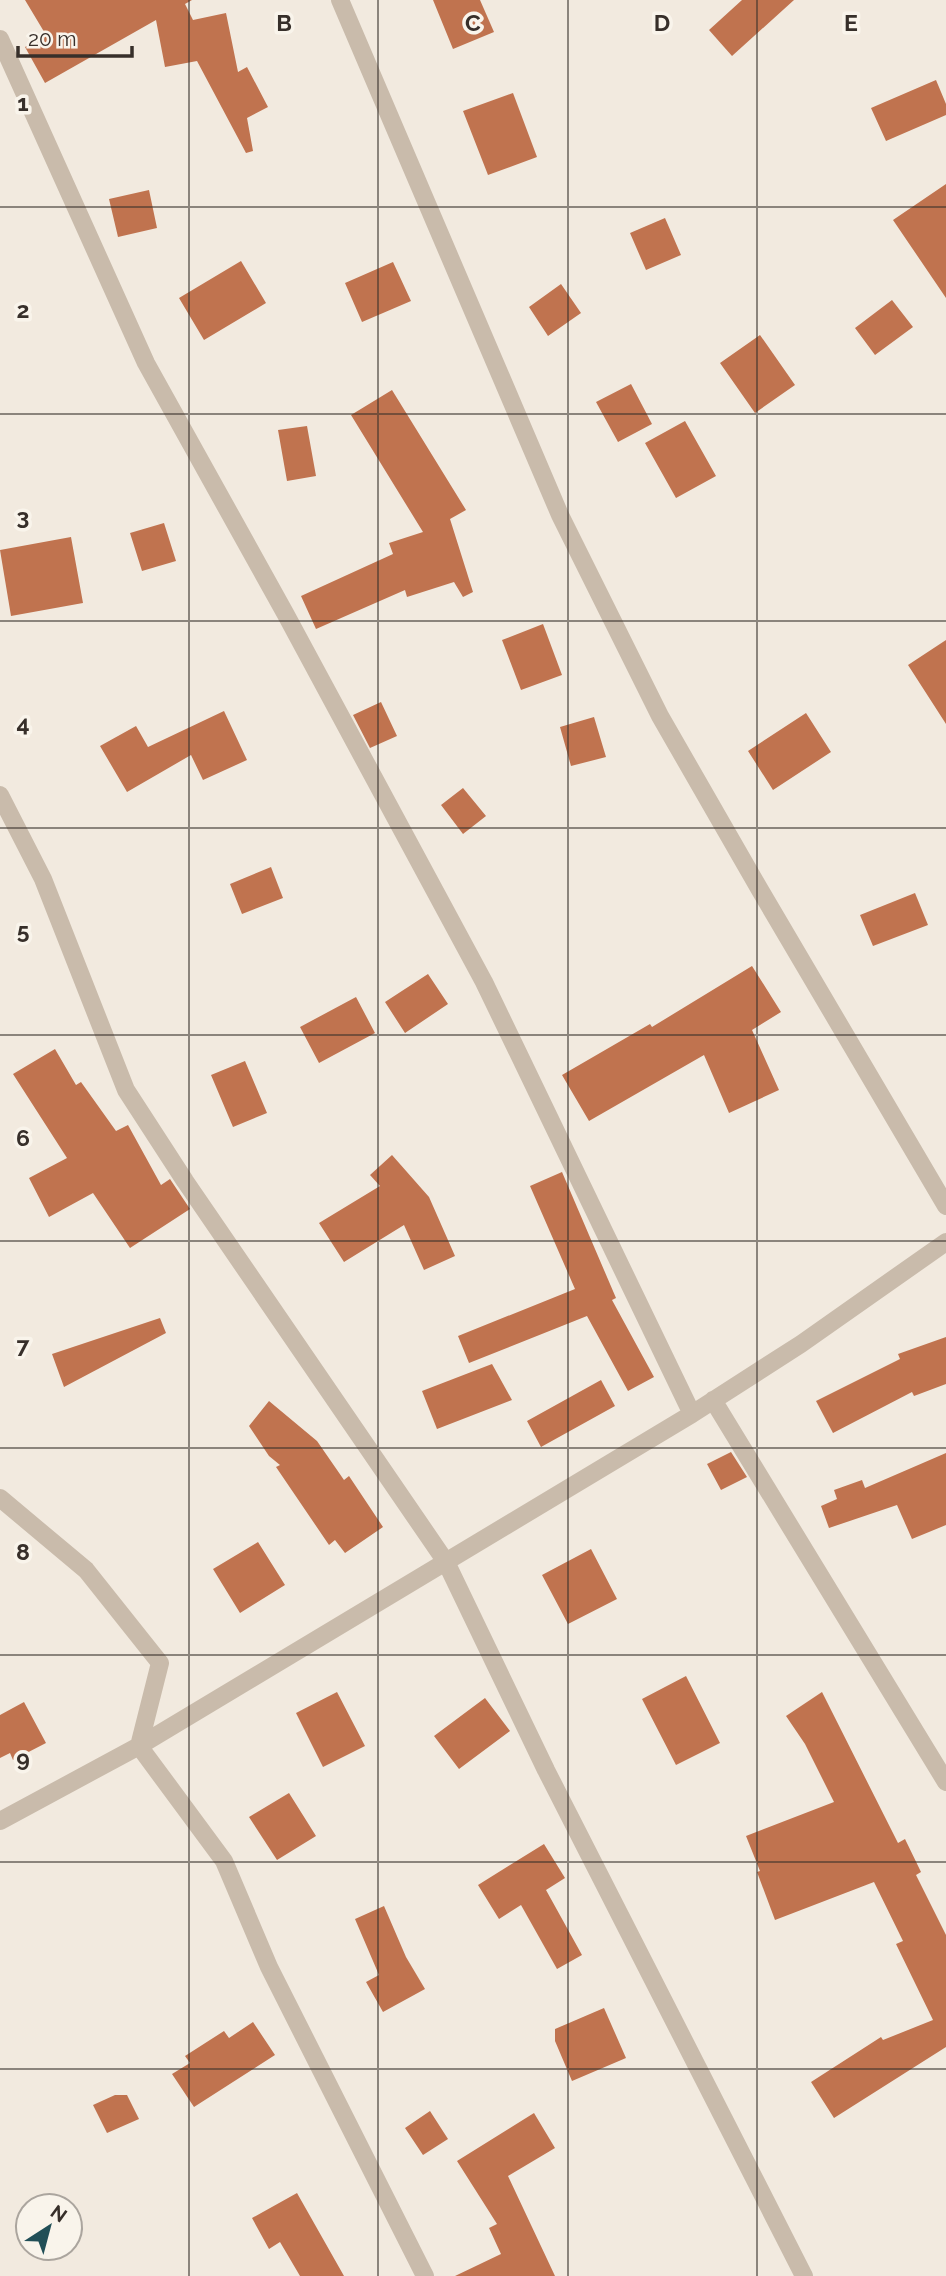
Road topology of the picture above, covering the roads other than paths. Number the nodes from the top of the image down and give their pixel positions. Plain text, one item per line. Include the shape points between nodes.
1 (340, 0) edge
2 (0, 39) edge
3 (0, 795) edge
4 (946, 1206) edge
5 (946, 1242) edge
6 (713, 1400) junction
7 (692, 1414) junction
8 (0, 1498) edge
9 (446, 1562) junction
10 (139, 1746) junction
11 (946, 1782) edge
12 (0, 1821) edge
13 (425, 2276) edge
14 (804, 2276) edge

1 - 4 street via 560,515 660,716
2 - 7 street via 146,363 484,982
3 - 9 street via 43,879 126,1090
5 - 6 street
6 - 7 street
6 - 11 street
7 - 9 street
8 - 10 street via 86,1570 160,1663
9 - 10 street
9 - 14 street via 552,1782
10 - 12 street
10 - 13 street via 224,1861 269,1967

